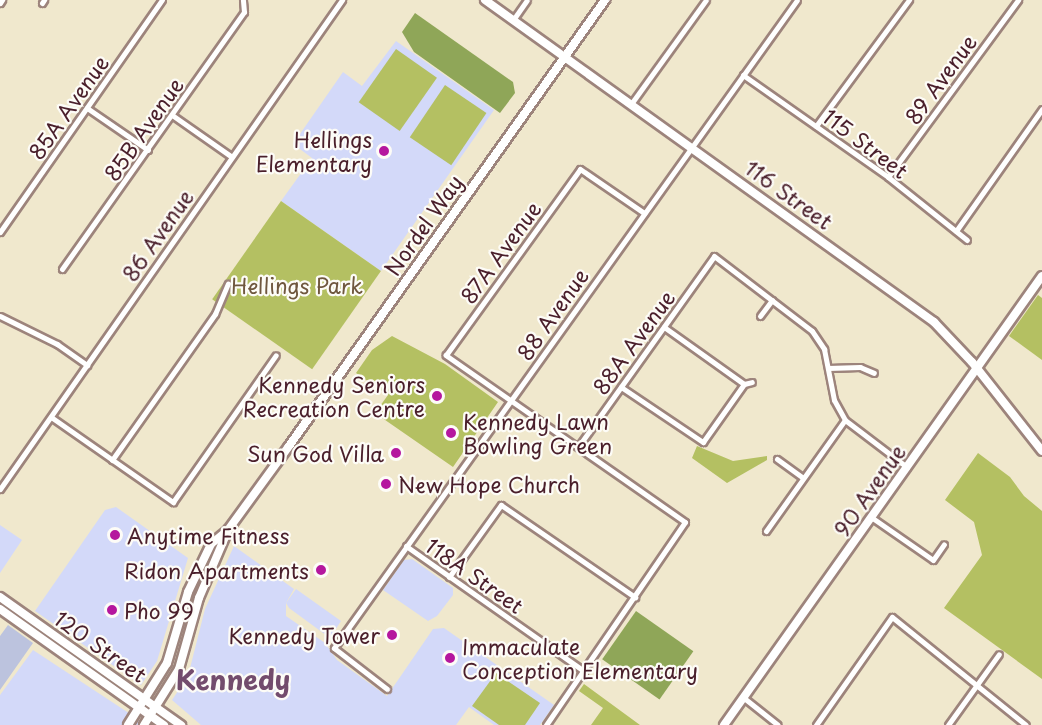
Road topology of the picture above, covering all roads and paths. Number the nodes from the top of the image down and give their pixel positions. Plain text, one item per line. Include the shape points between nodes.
1 (162, 0) edge
2 (342, 0) edge
3 (485, 0) edge
4 (527, 0) edge
5 (604, 0) edge
6 (706, 0) edge
7 (797, 0) edge
8 (909, 0) edge
9 (1018, 0) edge
10 (245, 2) edge
11 (513, 20) junction
12 (564, 56) junction
13 (743, 75) junction
14 (631, 104) junction
15 (87, 108) junction
16 (1042, 109) edge
17 (172, 115) junction
18 (816, 126) junction
19 (692, 147) junction
20 (148, 150) junction
21 (232, 157) junction
22 (888, 177) junction
23 (644, 213) junction
24 (956, 231) junction
25 (0, 232) edge
26 (967, 240) dead end
27 (62, 269) dead end
28 (1042, 276) edge
29 (228, 284) dead end
30 (772, 300) junction
31 (0, 316) edge
32 (760, 316) dead end
33 (664, 327) junction
34 (276, 355) dead end
35 (87, 365) junction
36 (828, 368) junction
37 (977, 368) junction
38 (874, 373) dead end
39 (752, 382) dead end
40 (744, 384) junction
41 (621, 387) junction
42 (511, 399) junction
43 (51, 417) junction
44 (845, 420) junction
45 (578, 447) junction
46 (1042, 451) edge
47 (777, 459) dead end
48 (112, 460) junction
49 (907, 467) junction
50 (803, 478) junction
51 (0, 489) edge
52 (872, 517) junction
53 (228, 530) junction
54 (766, 531) dead end
55 (944, 544) dead end
56 (406, 546) junction
57 (449, 577) junction
58 (0, 597) edge
59 (635, 597) junction
60 (0, 609) edge
61 (26, 628) junction
62 (57, 637) junction
63 (999, 654) dead end
64 (584, 671) junction
65 (975, 688) junction
66 (387, 689) dead end
67 (744, 698) junction
68 (146, 699) junction
69 (156, 707) junction
70 (139, 708) junction
71 (150, 716) junction
72 (128, 725) edge
73 (144, 725) edge
74 (164, 725) edge
75 (181, 725) edge
76 (546, 725) edge
77 (724, 725) edge
78 (778, 725) edge
79 (816, 725) edge
80 (948, 725) edge
81 (1026, 725) edge

1 - 15 street, 85A Avenue
2 - 21 street, 86 Avenue
3 - 11 main road, 116 Street
4 - 11 street
5 - 12 main road, Nordel Way
6 - 14 street
7 - 13 street, 88 Avenue
8 - 18 street
9 - 22 street, 89 Avenue
10 - 17 street, 85B Avenue
11 - 12 main road, 116 Street
12 - 14 main road, 116 Street
12 - 53 main road, Nordel Way
13 - 18 street, 115 Street
13 - 19 street, 88 Avenue
14 - 19 main road, 116 Street
15 - 20 street
15 - 25 street, 85A Avenue
16 - 24 street
17 - 20 street, 85B Avenue
17 - 21 street
18 - 22 street, 115 Street
19 - 23 street, 88 Avenue
19 - 37 main road, 116 Street via 913,305
20 - 27 street, 85B Avenue
21 - 35 street, 86 Avenue
22 - 24 street, 115 Street
23 - 42 street, 88 Avenue
23 - 42 street, 87A Avenue via 580,168 446,355
24 - 26 street, 115 Street
28 - 37 main road, 90 Avenue
29 - 48 street via 215,314
30 - 32 street
30 - 33 street, 88A Avenue via 714,256
30 - 36 street via 816,336
31 - 35 street via 57,344
33 - 40 street
33 - 41 street, 88A Avenue
34 - 48 street via 173,502
35 - 43 street, 86 Avenue
36 - 38 street via 860,367
36 - 44 street via 834,400
37 - 46 main road, 116 Street
37 - 49 main road, 90 Avenue
39 - 40 street
40 - 41 street via 702,442
41 - 45 street, 88A Avenue
42 - 45 street
42 - 56 street, 88 Avenue
43 - 48 street
43 - 51 street, 86 Avenue
44 - 49 street
44 - 50 street
45 - 59 street via 686,524
47 - 50 street
49 - 52 main road, 90 Avenue
50 - 54 street
52 - 55 street via 933,560
52 - 67 main road, 90 Avenue
53 - 68 main road, Nordel Way via 211,544 202,561 184,604 171,653
53 - 69 main road, Nordel Way via 196,608 178,669
56 - 57 street, 118A Street
56 - 66 street, 88 Avenue via 334,648
57 - 59 street via 501,505
57 - 64 street, 118A Street
58 - 62 main road, 120 Street
59 - 64 street
60 - 61 main road, 120 Street
61 - 62 main road
61 - 70 main road, 120 Street
62 - 68 main road, 120 Street
63 - 65 street
64 - 76 street
65 - 79 street via 926,641 892,617
65 - 80 street
65 - 81 street
67 - 77 main road, 90 Avenue
67 - 78 street
68 - 69 main road, 120 Street
68 - 70 main road, Nordel Way
69 - 71 main road, Nordel Way
69 - 75 main road, 120 Street
70 - 71 main road, 120 Street
70 - 72 main road, Nordel Way
71 - 73 main road, Nordel Way
71 - 74 main road, 120 Street

